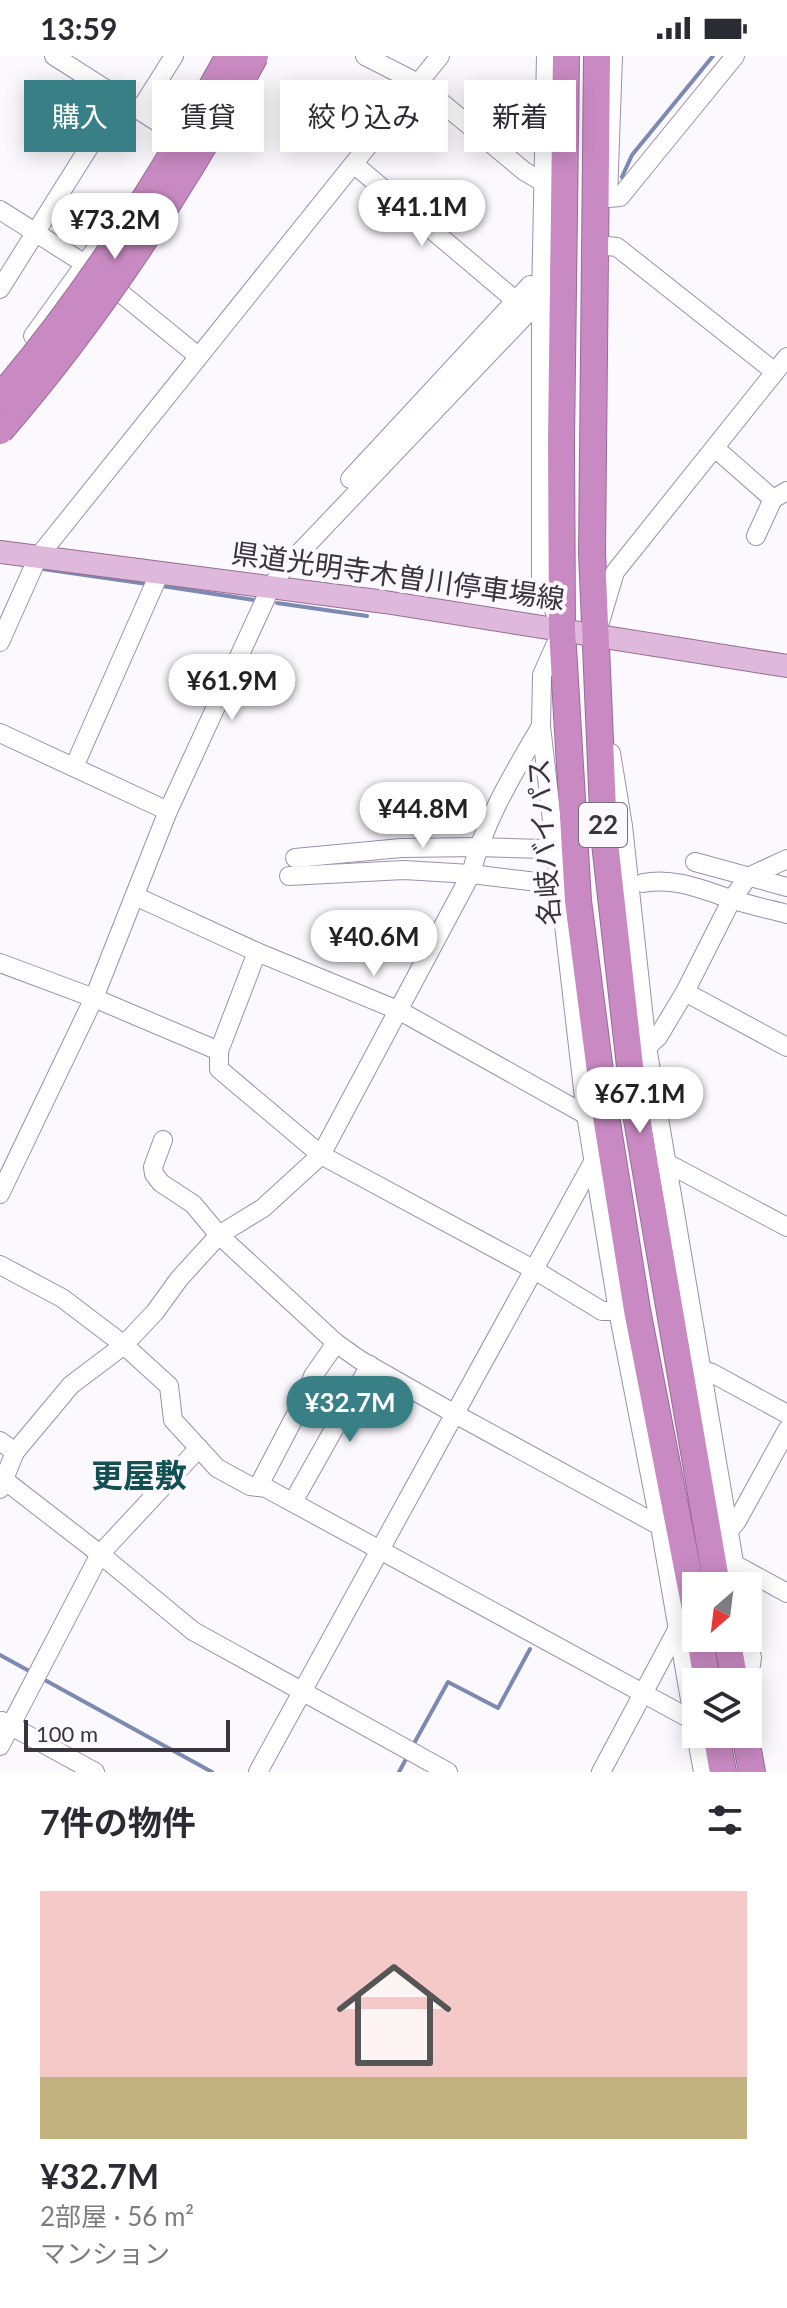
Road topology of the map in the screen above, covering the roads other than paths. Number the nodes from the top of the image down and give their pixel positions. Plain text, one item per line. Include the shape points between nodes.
1 (54, 56) edge
2 (174, 56) edge
3 (217, 56) edge
4 (229, 56) edge
5 (255, 56) edge
6 (267, 56) edge
7 (365, 56) edge
8 (440, 56) edge
9 (546, 56) edge
10 (566, 56) edge
11 (597, 56) edge
12 (613, 56) edge
13 (735, 56) edge
14 (92, 80) edge
15 (203, 80) edge
16 (412, 80) edge
17 (420, 80) edge
18 (136, 108) edge
19 (448, 108) edge
20 (140, 110) junction
21 (152, 118) edge
22 (86, 152) edge
23 (160, 152) edge
24 (365, 152) edge
25 (355, 165) junction
26 (544, 183) junction
27 (608, 198) junction
28 (0, 210) edge
29 (36, 232) junction
30 (607, 246) junction
31 (85, 264) junction
32 (593, 288) junction
33 (0, 289) edge
34 (122, 292) junction
35 (530, 302) junction
36 (198, 356) junction
37 (787, 357) edge
38 (775, 372) junction
39 (0, 379) edge
40 (0, 397) edge
41 (0, 431) edge
42 (0, 448) edge
43 (715, 448) junction
44 (780, 495) edge
45 (756, 536) dead end
46 (0, 552) edge
47 (38, 557) junction
48 (160, 572) junction
49 (271, 587) junction
50 (562, 630) junction
51 (595, 636) junction
52 (0, 642) edge
53 (787, 666) edge
54 (597, 675) junction
55 (541, 726) junction
56 (0, 733) edge
57 (74, 767) junction
58 (168, 811) junction
59 (478, 847) junction
60 (544, 849) dead end
61 (787, 859) edge
62 (695, 862) dead end
63 (471, 874) junction
64 (748, 877) junction
65 (643, 883) dead end
66 (554, 884) dead end
67 (787, 887) edge
68 (135, 896) junction
69 (732, 899) junction
70 (787, 914) edge
71 (257, 952) junction
72 (0, 963) edge
73 (685, 992) junction
74 (94, 998) junction
75 (400, 1011) junction
76 (647, 1047) junction
77 (787, 1047) edge
78 (219, 1051) junction
79 (586, 1115) junction
80 (163, 1140) dead end
81 (321, 1155) junction
82 (593, 1162) junction
83 (665, 1162) junction
84 (0, 1194) edge
85 (787, 1227) edge
86 (219, 1235) junction
87 (0, 1265) edge
88 (533, 1269) junction
89 (618, 1311) junction
90 (336, 1343) junction
91 (124, 1345) junction
92 (370, 1365) junction
93 (701, 1370) junction
94 (455, 1414) junction
95 (787, 1414) edge
96 (787, 1430) edge
97 (8, 1446) edge
98 (199, 1448) junction
99 (2, 1484) edge
100 (258, 1487) junction
101 (293, 1502) junction
102 (660, 1526) junction
103 (728, 1532) junction
104 (380, 1549) junction
105 (100, 1554) junction
106 (734, 1564) junction
107 (715, 1572) edge
108 (735, 1572) edge
109 (682, 1574) edge
110 (787, 1593) edge
111 (682, 1598) edge
112 (682, 1639) edge
113 (302, 1690) junction
114 (642, 1694) junction
115 (682, 1720) edge
116 (5, 1722) edge
117 (0, 1746) edge
118 (701, 1748) edge
119 (710, 1748) edge
120 (748, 1748) edge
121 (95, 1772) edge
122 (258, 1772) edge
123 (448, 1772) edge
124 (601, 1772) edge
125 (703, 1772) edge
126 (723, 1772) edge
127 (752, 1772) edge

1 - 14 street
2 - 20 street
3 - 15 street
4 - 40 highway, bridge via 138,209
5 - 41 highway, bridge via 162,215
6 - 34 street via 211,157
7 - 16 street
8 - 17 street
9 - 26 street
10 - 50 highway, 名岐バイパス / 22
11 - 32 highway, 22
12 - 27 street
13 - 27 street via 620,197
18 - 20 street
19 - 26 street
20 - 21 street
22 - 29 street
23 - 31 street
24 - 25 street
25 - 35 street
25 - 36 street
26 - 35 street
27 - 30 street
28 - 29 street
29 - 31 street
29 - 33 street
30 - 32 street via 605,266
30 - 38 street via 617,247
31 - 34 street
31 - 39 street
32 - 51 highway, 22
34 - 36 street
34 - 42 street
35 - 49 street
35 - 50 street via 541,577
36 - 47 street
37 - 38 street
38 - 43 street
43 - 44 street
43 - 51 street via 615,572
44 - 45 street
46 - 47 main road, 県道光明寺木曽川停車場線
47 - 48 main road, 県道光明寺木曽川停車場線
47 - 52 street
48 - 49 main road, 県道光明寺木曽川停車場線
48 - 57 street
49 - 50 main road, 県道光明寺木曽川停車場線
49 - 58 street
50 - 51 main road, 県道光明寺木曽川停車場線
50 - 55 street via 542,675
50 - 109 highway, 名岐バイパス / 22 via 578,901 605,1110
51 - 53 main road, 県道光明寺木曽川停車場線
51 - 54 highway, 22
54 - 76 street via 623,826
54 - 107 highway, 22 via 604,834 634,1102
55 - 59 street
55 - 79 street
56 - 57 street
57 - 58 street
58 - 68 street
59 - 60 street
59 - 63 street
59 - 63 street via 401,848 292,867
61 - 64 street
62 - 64 street
63 - 66 street
63 - 75 street
64 - 67 street
64 - 69 street
65 - 69 street via 660,879
68 - 71 street
68 - 74 street
69 - 70 street
69 - 73 street
71 - 75 street
71 - 78 street
72 - 74 street
73 - 76 street
73 - 77 street
74 - 78 street
74 - 84 street
75 - 79 street
75 - 81 street
76 - 83 street
78 - 81 street via 219,1069
79 - 82 street
80 - 86 street via 154,1174 193,1204
81 - 86 street via 263,1208
81 - 88 street
82 - 88 street
82 - 89 street
83 - 85 street
83 - 93 street
86 - 90 street
86 - 91 street
87 - 91 street via 62,1298
88 - 89 street via 602,1311
88 - 94 street
89 - 102 street
90 - 92 street
90 - 100 street via 313,1376
91 - 97 street via 71,1385
91 - 98 street via 169,1386 173,1420
92 - 94 street
92 - 101 street
93 - 95 street
93 - 103 street
94 - 102 street
94 - 104 street
96 - 103 street
97 - 99 street
98 - 100 street via 217,1468
98 - 105 street
99 - 105 street
100 - 101 street
101 - 104 street
102 - 111 street
103 - 106 street
104 - 113 street
104 - 114 street
105 - 113 street via 193,1631
105 - 116 street
106 - 108 street
106 - 110 street
112 - 114 street
113 - 122 street
113 - 123 street
114 - 115 street
114 - 124 street
116 - 117 street
116 - 121 street
118 - 125 street
119 - 126 highway
120 - 127 highway

